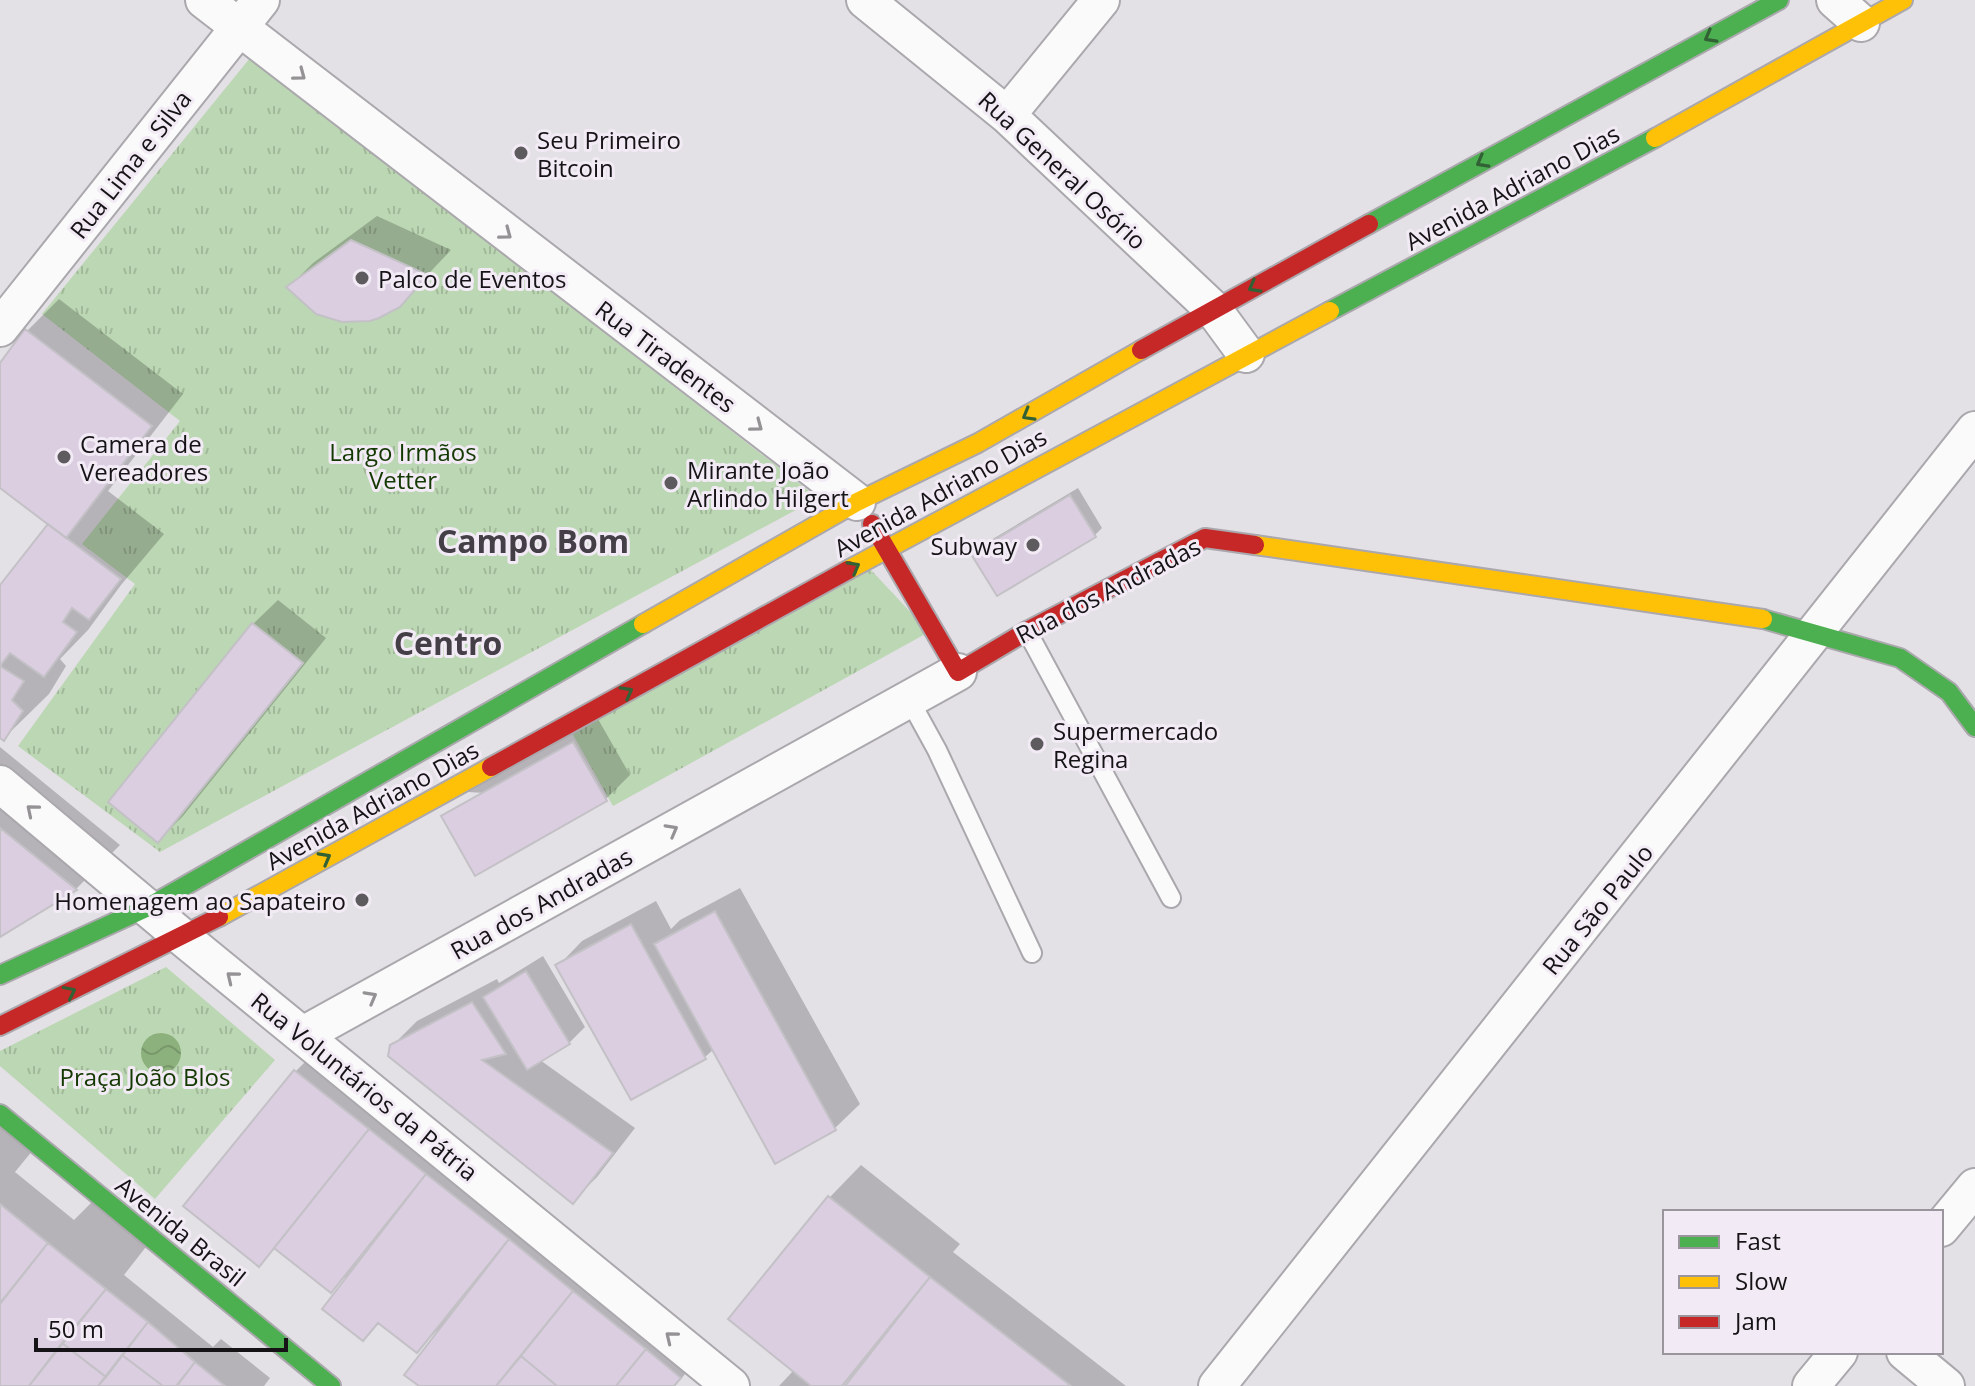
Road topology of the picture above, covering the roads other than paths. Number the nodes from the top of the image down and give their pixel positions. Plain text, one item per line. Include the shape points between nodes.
1 (204, 0) edge
2 (261, 0) edge
3 (865, 0) edge
4 (1101, 0) edge
5 (1779, 0) edge
6 (1903, 0) edge
7 (1848, 12) edge
8 (238, 28) junction
9 (1007, 115) junction
10 (1213, 309) junction
11 (0, 328) edge
12 (1246, 354) junction
13 (1975, 430) edge
14 (857, 502) junction
15 (888, 548) junction
16 (1027, 631) junction
17 (1816, 633) junction
18 (958, 672) junction
19 (551, 675) junction
20 (909, 699) junction
21 (570, 709) junction
22 (1975, 727) edge
23 (0, 784) edge
24 (1171, 898) dead end
25 (148, 907) junction
26 (182, 937) junction
27 (1032, 953) dead end
28 (0, 975) edge
29 (0, 1026) edge
30 (303, 1035) junction
31 (0, 1114) edge
32 (1975, 1187) edge
33 (1943, 1226) edge
34 (1837, 1354) edge
35 (1907, 1354) edge
36 (331, 1386) edge
37 (731, 1386) edge
38 (1217, 1386) edge
39 (1811, 1386) edge
40 (1946, 1386) edge

1 - 8 street, Rua Tiradentes
2 - 8 street, Rua Lima e Silva
3 - 9 street, Rua General Osório
4 - 9 street
5 -> 10 street, Avenida Adriano Dias
6 - 7 street, Avenida Adriano Dias
7 - 12 street, Avenida Adriano Dias via 1589,174
8 - 11 street, Rua Lima e Silva
8 -> 14 street, Rua Tiradentes
9 - 10 street, Rua General Osório
10 - 12 street, Rua General Osório
10 -> 14 street, Avenida Adriano Dias via 978,443
12 - 15 street, Avenida Adriano Dias
13 - 17 street, Rua São Paulo
14 - 15 street, Rua Tiradentes
14 - 19 street, Avenida Adriano Dias
15 - 18 street, Rua Tiradentes
21 -> 15 street, Avenida Adriano Dias
16 - 17 street, Rua dos Andradas via 1205,538 1775,621
16 - 18 street, Rua dos Andradas
16 - 24 lane
17 - 22 street, Rua dos Andradas via 1900,658 1949,692
17 - 38 street, Rua São Paulo
18 - 20 street, Rua dos Andradas
19 - 21 street
19 - 25 street, Avenida Adriano Dias
20 - 27 lane
30 -> 20 street, Rua dos Andradas
26 -> 21 street, Avenida Adriano Dias
25 -> 23 street, Rua Voluntários da Pátria
25 - 26 street, Rua Voluntários da Pátria
25 - 28 street, Avenida Adriano Dias
29 -> 26 street, Avenida Adriano Dias
30 -> 26 street, Rua Voluntários da Pátria
37 -> 30 street, Rua Voluntários da Pátria
31 - 36 street, Avenida Brasil
32 - 33 street
34 - 39 street
35 - 40 street

